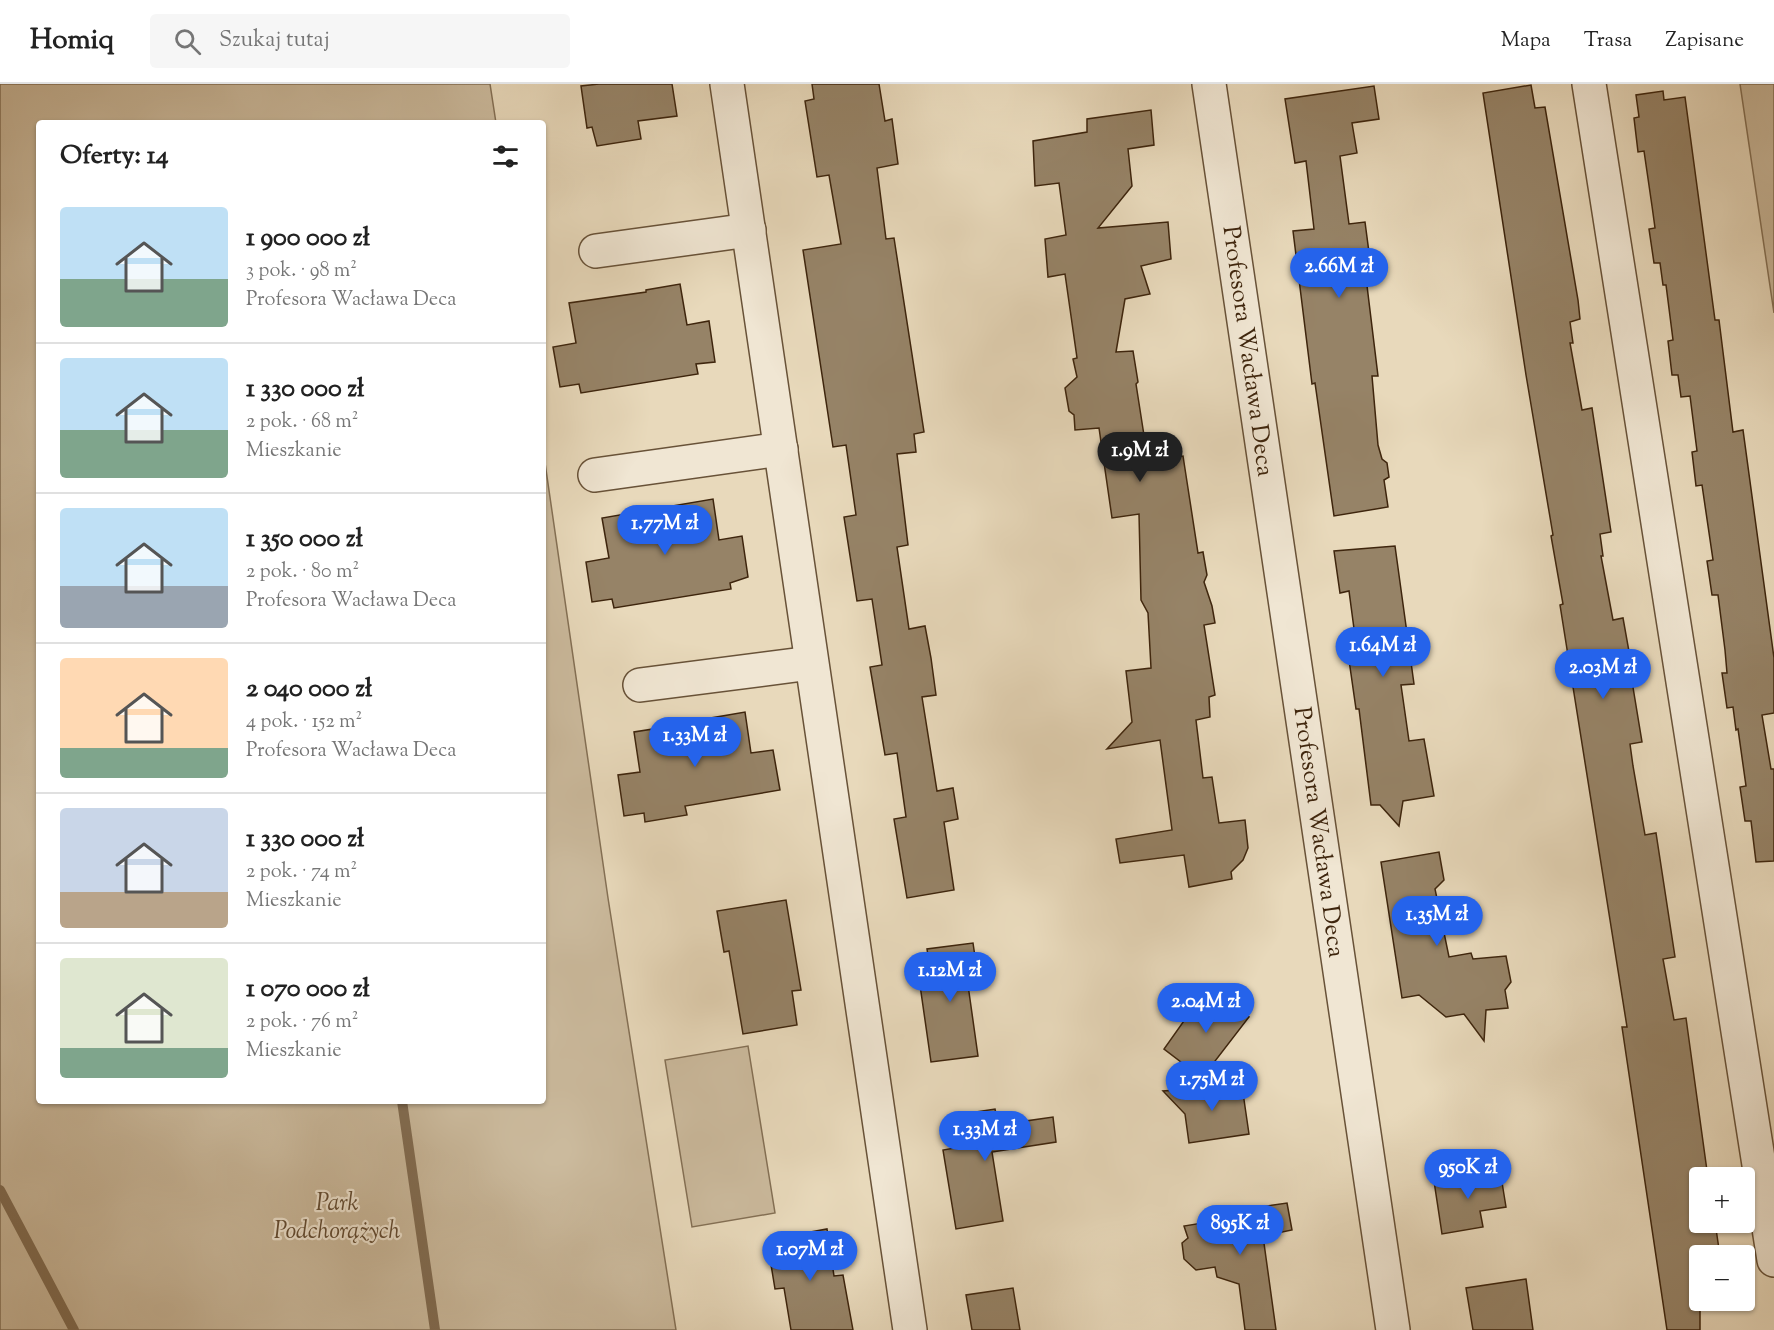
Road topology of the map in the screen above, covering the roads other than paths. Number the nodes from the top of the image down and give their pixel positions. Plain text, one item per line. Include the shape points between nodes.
1 (728, 84) edge
2 (1209, 84) edge
3 (1589, 84) edge
4 (749, 230) junction
5 (596, 251) dead end
6 (781, 449) junction
7 (595, 475) dead end
8 (811, 663) junction
9 (640, 685) dead end
10 (1774, 1260) edge
11 (910, 1330) edge
12 (1393, 1330) edge

1 - 4 street
2 - 12 street, Profesora Wacława Deca
3 - 10 street
4 - 5 street
4 - 6 street
6 - 7 street
6 - 8 street
8 - 9 street
8 - 11 street

